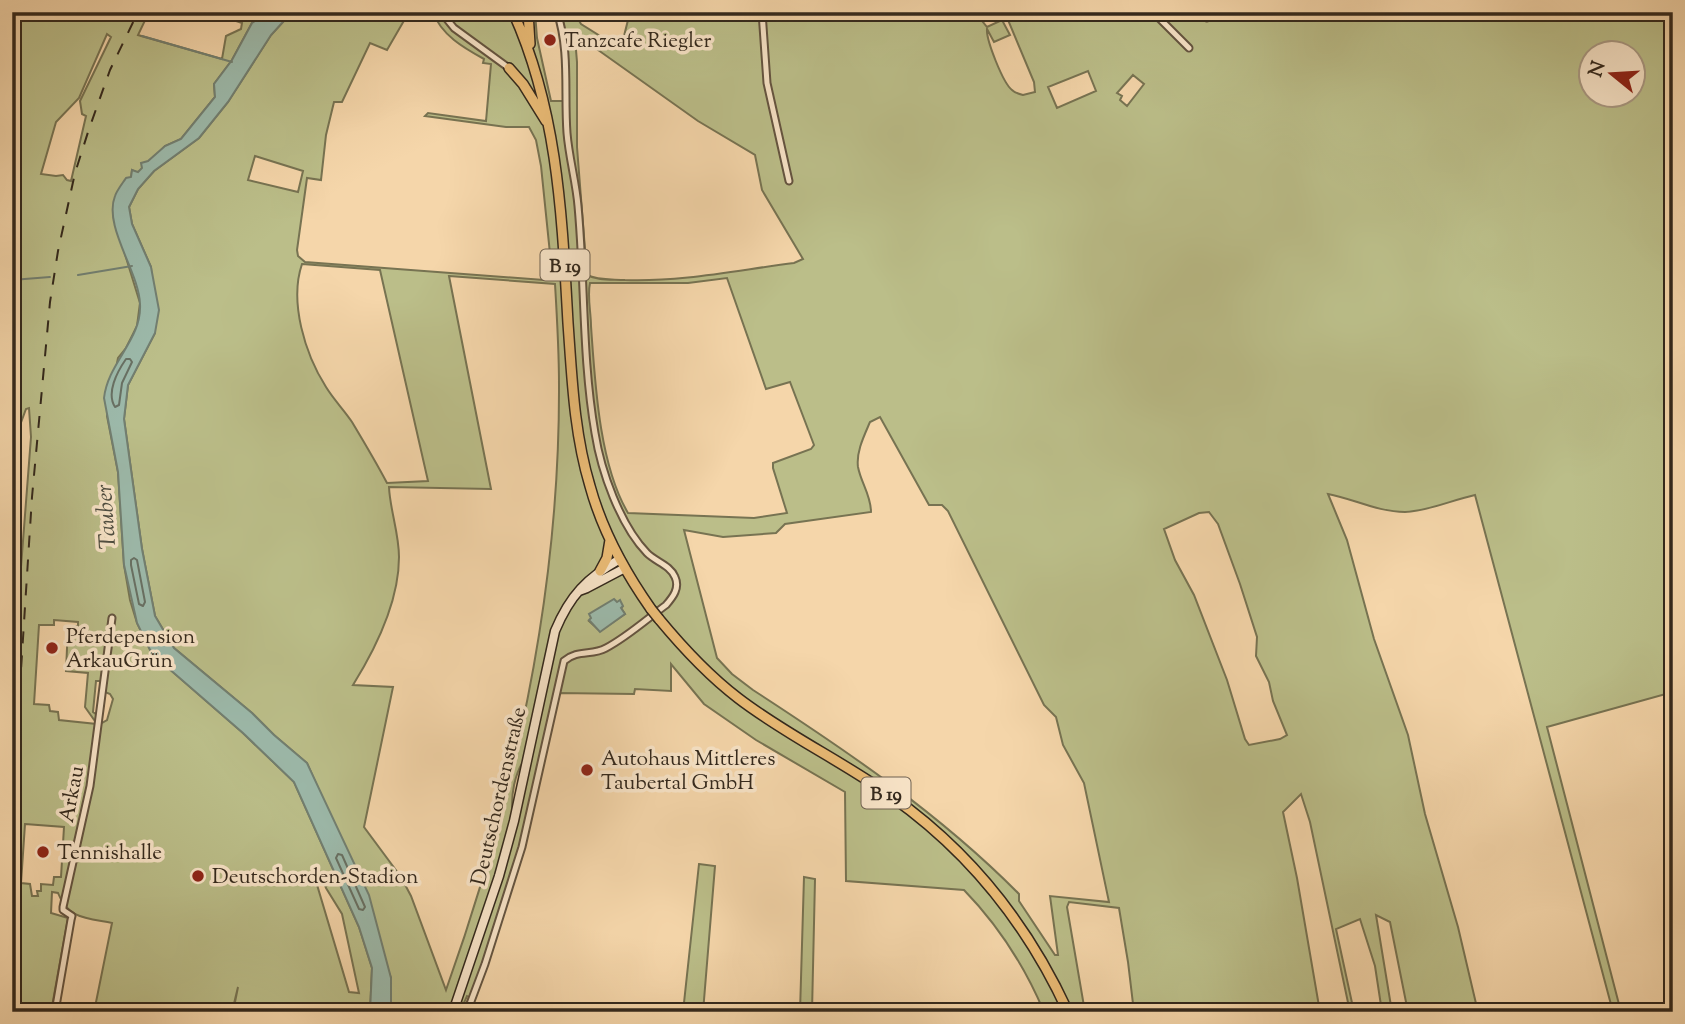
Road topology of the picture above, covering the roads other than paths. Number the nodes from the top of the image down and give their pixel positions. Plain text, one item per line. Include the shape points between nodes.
1 (441, 12) edge
2 (513, 12) edge
3 (528, 12) edge
4 (557, 12) edge
5 (762, 12) edge
6 (1153, 12) edge
7 (1190, 12) edge
8 (1216, 12) edge
9 (1189, 48) dead end
10 (530, 52) junction
11 (509, 68) joint
12 (551, 129) junction
13 (789, 181) dead end
14 (610, 539) junction
15 (623, 563) junction
16 (600, 571) junction
17 (579, 591) junction
18 (112, 618) dead end
19 (55, 1012) edge
20 (453, 1012) edge
21 (467, 1012) edge
22 (1068, 1012) edge

1 - 11 street via 454,28
2 - 10 main road, B 19
3 - 10 main road
4 - 21 street via 578,204 595,436 624,519 648,553 670,569 677,585 666,605 606,648 571,655 564,661 522,847
5 - 13 street via 767,83
6 - 9 street
7 - 8 street via 1207,18
10 - 12 main road, B 19
11 - 12 main road
12 - 14 main road, B 19 via 577,426 589,485
14 - 15 main road, B 19
14 - 16 main road
15 - 16 street, Deutschordenstraße
15 - 17 street
15 - 22 main road, B 19, bridge via 651,609 712,677 740,700 892,796 958,850 1027,935
16 - 17 street, Deutschordenstraße
17 - 20 street, Deutschordenstraße via 551,643 514,821
18 - 19 street, Arkau via 91,782 63,907 72,916

